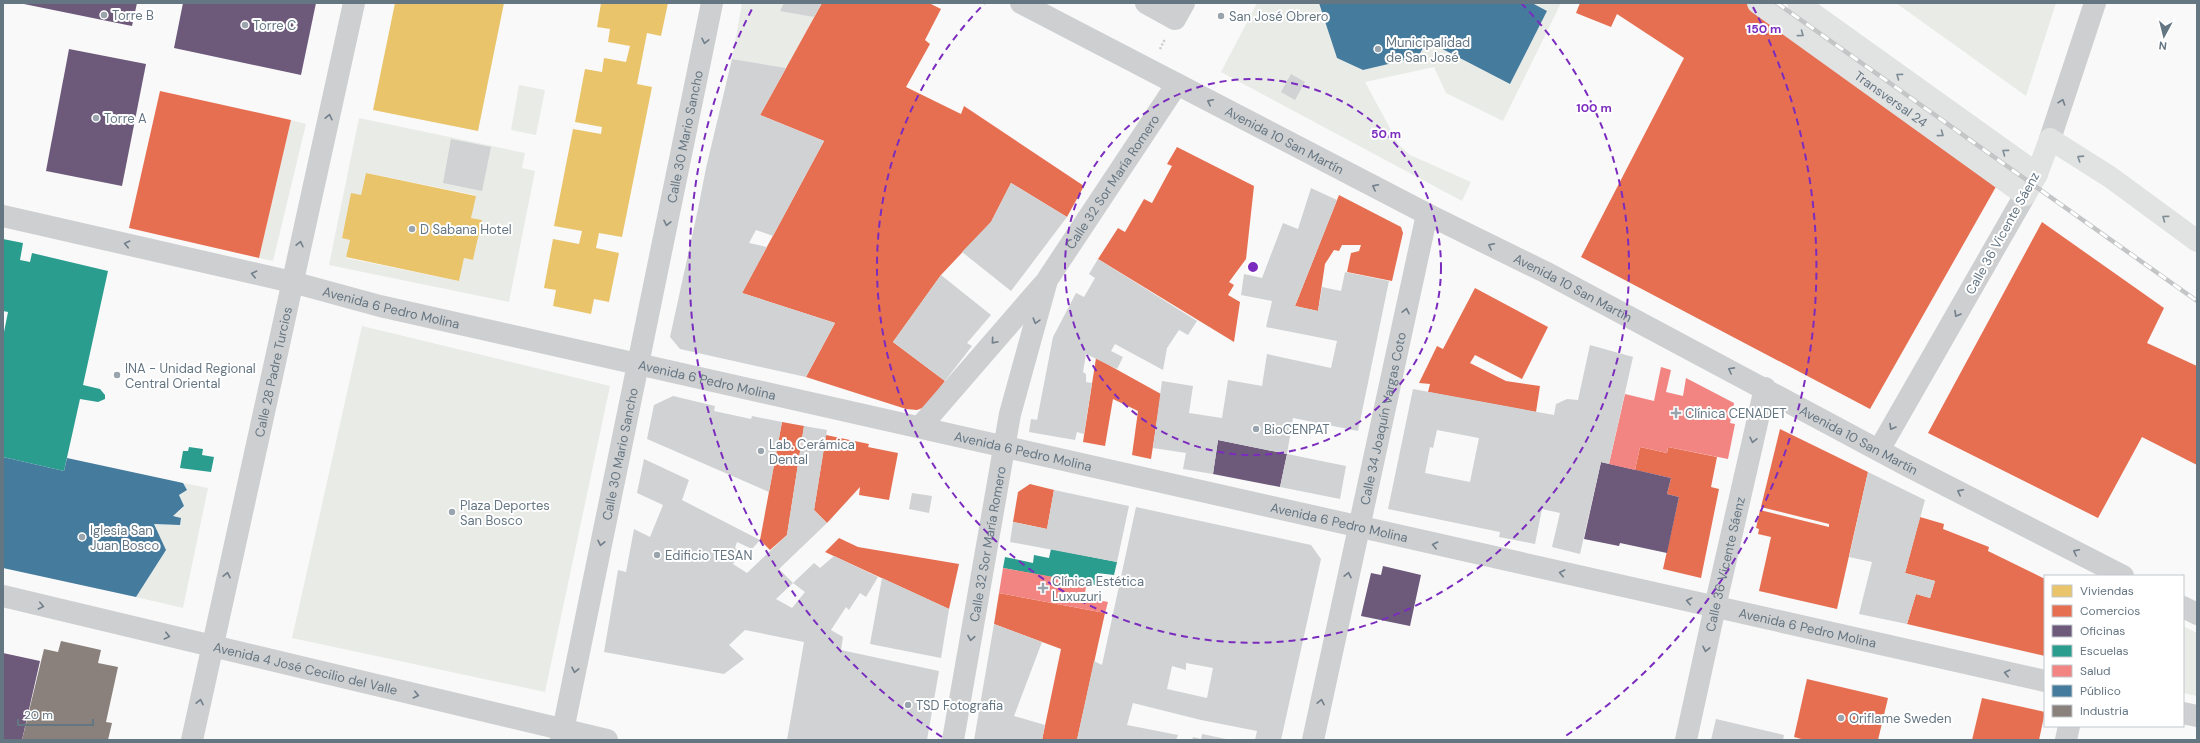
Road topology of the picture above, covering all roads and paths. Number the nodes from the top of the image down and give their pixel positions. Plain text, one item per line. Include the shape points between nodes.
1 (354, 3) edge
2 (712, 3) edge
3 (1021, 3) edge
4 (1146, 3) edge
5 (1758, 3) edge
6 (1798, 3) edge
7 (2095, 3) edge
8 (1180, 11) edge
9 (1150, 70) junction
10 (1176, 84) junction
11 (2050, 139) junction
12 (2037, 174) junction
13 (2025, 195) junction
14 (1427, 214) junction
15 (3, 216) edge
16 (2197, 241) edge
17 (1048, 280) junction
18 (292, 282) junction
19 (639, 364) junction
20 (1765, 388) junction
21 (920, 427) junction
22 (1005, 448) junction
23 (1879, 450) junction
24 (1358, 528) junction
25 (2110, 573) edge
26 (3, 596) edge
27 (1715, 607) junction
28 (2184, 607) edge
29 (2197, 614) edge
30 (211, 646) junction
31 (2044, 681) edge
32 (2184, 713) edge
33 (2197, 716) edge
34 (2069, 727) edge
35 (562, 735) edge
36 (192, 740) edge
37 (607, 740) edge
38 (953, 740) edge
39 (1313, 740) edge
40 (1686, 740) edge
41 (2066, 740) edge

18 -> 1 street, Calle 28 Padre Turcios
2 -> 19 street, Calle 30 Mario Sancho
3 - 9 street, Avenida 10 San Martín
4 - 8 street
5 -> 13 main road, Transversal 24
12 -> 6 main road, Transversal 24
11 -> 7 street, Calle 36 Vicente Sáenz
8 - 9 path
9 - 10 street, Avenida 10 San Martín
14 -> 10 street, Avenida 10 San Martín
10 - 17 street, Calle 32 Sor María Romero
11 - 12 main road, Calle 36 Vicente Sáenz
16 -> 11 main road via 2110,178
12 - 13 main road, Calle 36 Vicente Sáenz
13 -> 23 street, Calle 36 Vicente Sáenz
20 -> 14 street, Avenida 10 San Martín via 1545,272
24 -> 14 street, Calle 34 Joaquín Vargas Coto
18 -> 15 street, Avenida 6 Pedro Molina
17 -> 21 street, Calle 32 Sor María Romero
17 -> 22 street, Calle 32 Sor María Romero via 1010,414
18 - 19 street, Avenida 6 Pedro Molina via 380,306
30 -> 18 street, Calle 28 Padre Turcios
19 - 21 street, Avenida 6 Pedro Molina
19 -> 35 street, Calle 30 Mario Sancho
20 - 23 street, Avenida 10 San Martín
20 -> 27 street, Calle 36 Vicente Sáenz
21 - 22 street, Avenida 6 Pedro Molina
22 - 24 street, Avenida 6 Pedro Molina
22 -> 38 street, Calle 32 Sor María Romero
25 -> 23 street, Avenida 10 San Martín
27 -> 24 street, Avenida 6 Pedro Molina
39 -> 24 street, Calle 34 Joaquín Vargas Coto
26 -> 30 street, Avenida 4 José Cecilio del Valle
31 -> 27 street, Avenida 6 Pedro Molina
27 -> 40 street, Calle 36 Vicente Sáenz
28 - 29 street
30 -> 35 street, Avenida 4 José Cecilio del Valle
36 -> 30 street, Calle 28 Padre Turcios
32 - 33 street
34 - 41 street
35 - 37 street, Avenida 4 José Cecilio del Valle

